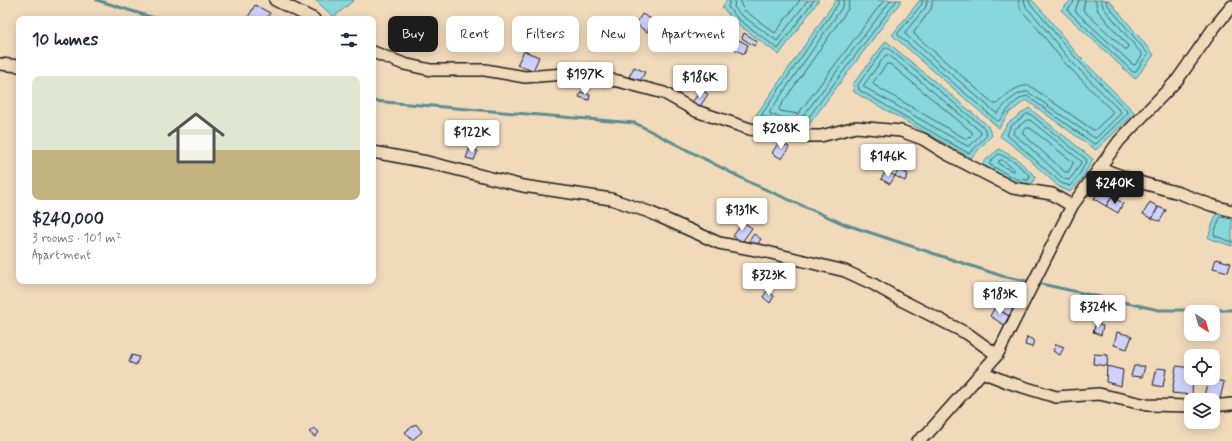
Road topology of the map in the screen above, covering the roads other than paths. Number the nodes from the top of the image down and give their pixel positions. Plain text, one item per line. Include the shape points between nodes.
1 (275, 0) edge
2 (1232, 6) edge
3 (308, 16) edge
4 (376, 53) edge
5 (0, 64) edge
6 (16, 66) edge
7 (376, 153) edge
8 (1100, 168) junction
9 (1072, 206) junction
10 (1232, 211) edge
11 (997, 355) junction
12 (982, 372) junction
13 (1232, 404) edge
14 (1220, 405) edge
15 (1184, 406) edge
16 (918, 441) edge

1 - 3 street
2 - 8 street via 1178,79 1119,141
4 - 9 street via 404,64 431,70 485,70 526,77 565,74 618,81 664,93 696,111 750,129 785,136 821,136 856,127 901,131 923,139 1013,188 1052,194
5 - 6 street
7 - 11 street via 427,162 523,186 611,199 649,212 719,243 845,271 968,334
8 - 9 street
8 - 10 street
9 - 11 street
11 - 12 street
12 - 15 street via 1056,397 1099,394 1146,404
12 - 16 street
13 - 14 street

